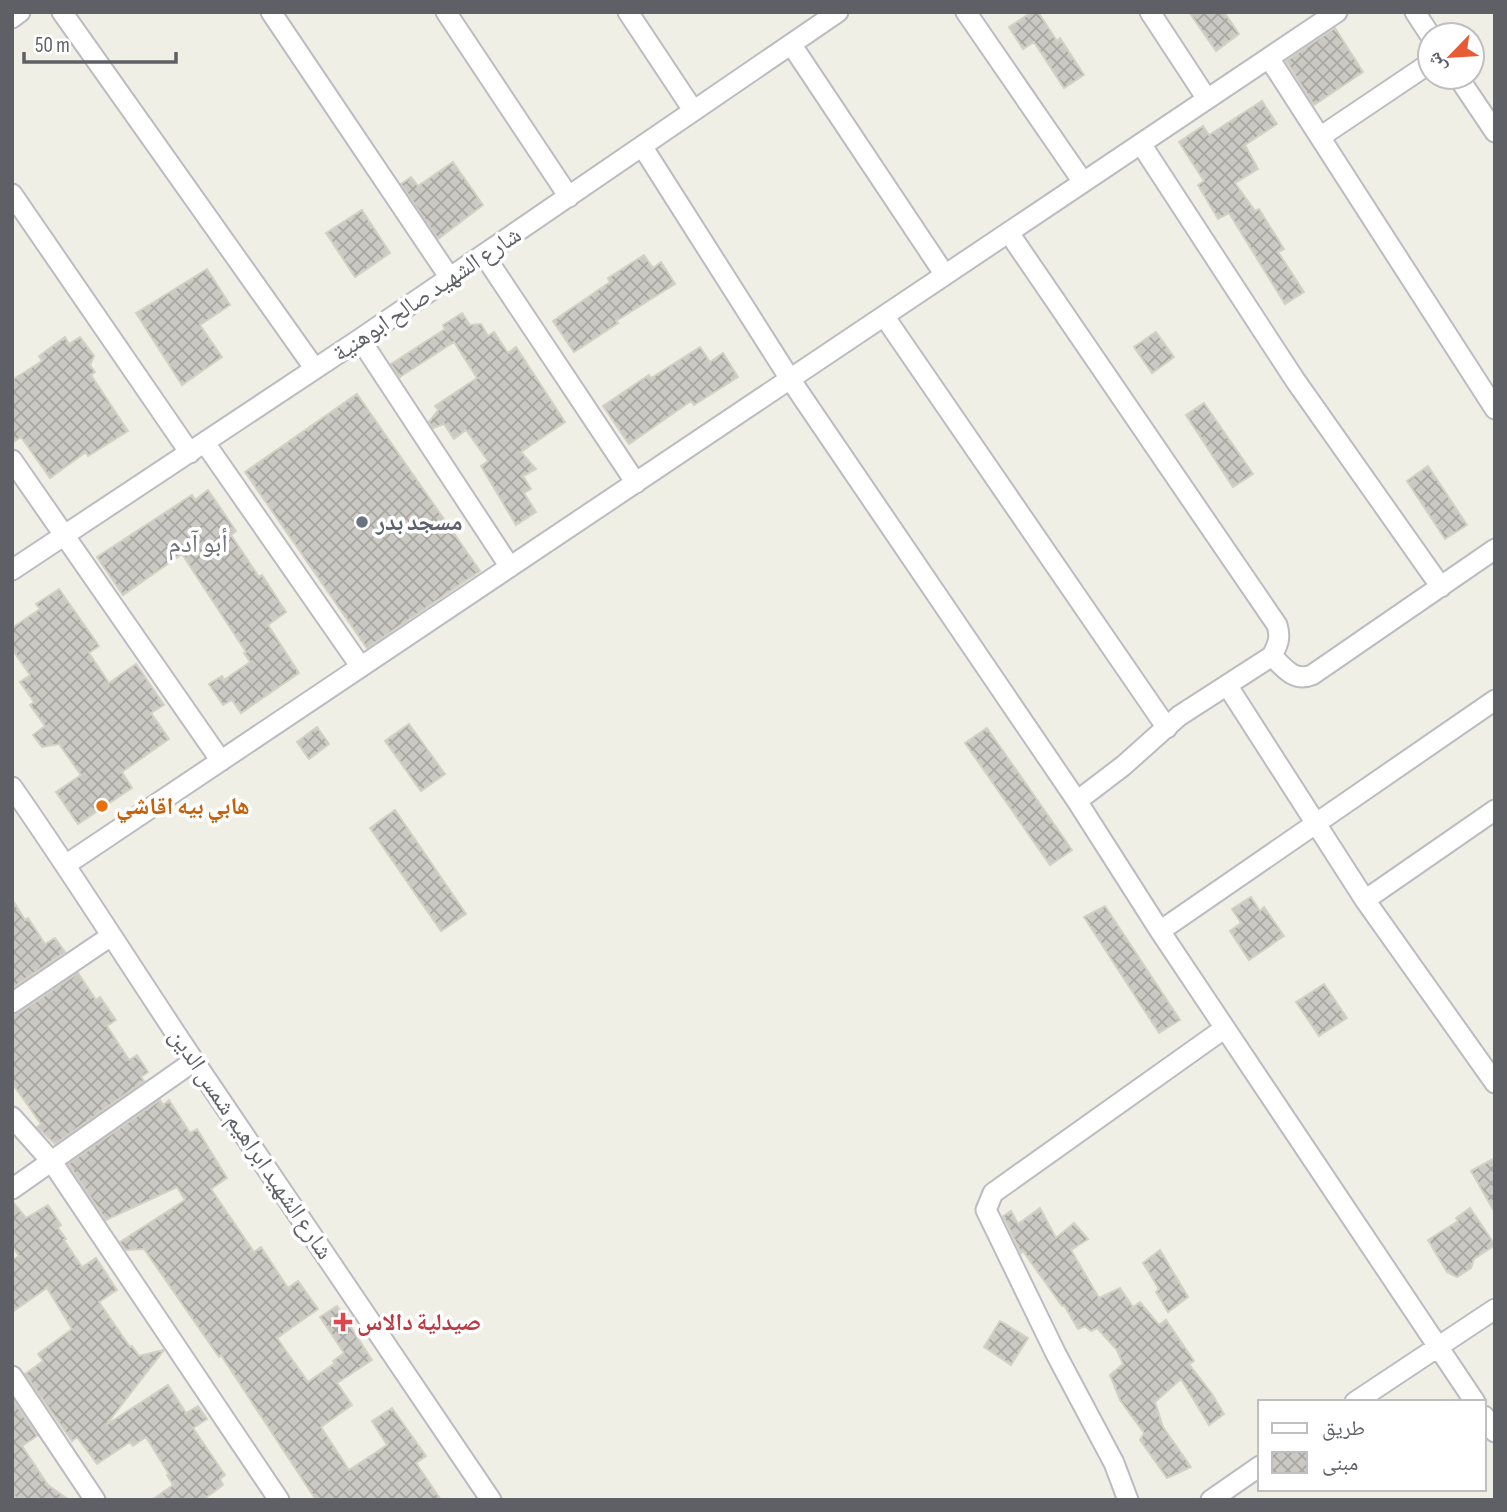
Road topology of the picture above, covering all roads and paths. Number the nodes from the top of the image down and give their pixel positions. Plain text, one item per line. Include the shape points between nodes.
1 (20, 12) edge
2 (62, 12) edge
3 (271, 12) edge
4 (446, 12) edge
5 (628, 12) edge
6 (966, 12) edge
7 (1150, 12) edge
8 (1337, 12) edge
9 (828, 15) edge
10 (12, 18) edge
11 (791, 44) junction
12 (1269, 58) junction
13 (1416, 72) edge
14 (1467, 91) edge
15 (1208, 99) junction
16 (693, 110) junction
17 (1495, 132) edge
18 (1320, 137) junction
19 (1141, 144) junction
20 (642, 146) junction
21 (1083, 182) junction
22 (12, 194) edge
23 (569, 197) junction
24 (1009, 233) junction
25 (484, 255) junction
26 (945, 275) junction
27 (450, 278) junction
28 (884, 316) junction
29 (360, 339) junction
30 (315, 369) junction
31 (790, 379) junction
32 (1495, 409) edge
33 (197, 448) junction
34 (12, 460) edge
35 (636, 483) junction
36 (63, 536) junction
37 (1495, 549) edge
38 (510, 567) junction
39 (12, 570) edge
40 (1441, 587) junction
41 (1272, 656) junction
42 (361, 667) junction
43 (1227, 685) junction
44 (1495, 700) edge
45 (1167, 728) junction
46 (220, 761) junction
47 (12, 787) edge
48 (1077, 801) junction
49 (1495, 810) edge
50 (1314, 823) junction
51 (66, 864) junction
52 (1365, 900) junction
53 (1160, 931) junction
54 (111, 936) junction
55 (12, 1003) edge
56 (1225, 1028) junction
57 (194, 1061) junction
58 (1495, 1083) edge
59 (12, 1117) edge
60 (52, 1162) junction
61 (12, 1189) edge
62 (1495, 1310) edge
63 (1437, 1346) junction
64 (12, 1376) edge
65 (1358, 1400) edge
66 (1474, 1400) edge
67 (1258, 1467) edge
68 (94, 1500) edge
69 (279, 1500) edge
70 (491, 1500) edge
71 (1128, 1500) edge
72 (1211, 1500) edge

1 - 10 street
2 - 30 street
3 - 27 street
4 - 23 street
5 - 16 street
6 - 21 street
7 - 15 street
8 - 12 street
9 - 11 street, شارع الشهيد صالح ابوهنية
11 - 16 street, شارع الشهيد صالح ابوهنية
11 - 26 street
12 - 15 street
12 - 18 street
13 - 18 street
14 - 17 street
15 - 19 street
16 - 20 street, شارع الشهيد صالح ابوهنية
18 - 32 street
19 - 21 street
19 - 40 street via 1295,380
20 - 23 street, شارع الشهيد صالح ابوهنية
20 - 31 street
21 - 24 street
22 - 33 street
23 - 25 street, شارع الشهيد صالح ابوهنية
24 - 26 street
24 - 41 street via 1277,625 1279,644
25 - 27 street, شارع الشهيد صالح ابوهنية
25 - 35 street
26 - 28 street
27 - 29 street, شارع الشهيد صالح ابوهنية
28 - 31 street
28 - 45 street
29 - 30 street, شارع الشهيد صالح ابوهنية
29 - 38 street
30 - 33 street, شارع الشهيد صالح ابوهنية
31 - 35 street
31 - 48 street
33 - 36 street, شارع الشهيد صالح ابوهنية
33 - 42 street
34 - 36 street
35 - 38 street
36 - 39 street, شارع الشهيد صالح ابوهنية
36 - 46 street
37 - 40 street
38 - 42 street
40 - 41 street via 1305,678 1288,673
41 - 43 street
42 - 46 street
43 - 45 street
43 - 50 street
44 - 50 street
45 - 48 street
46 - 51 street
47 - 51 street, شارع الشهيد ابراهيم شمس الدين
48 - 53 street
49 - 52 street
50 - 52 street
50 - 53 street
51 - 54 street, شارع الشهيد ابراهيم شمس الدين
52 - 58 street
53 - 56 street
54 - 55 street
54 - 57 street, شارع الشهيد ابراهيم شمس الدين
56 - 63 street
56 - 71 street via 993,1193 986,1210
57 - 60 street
57 - 70 street, شارع الشهيد ابراهيم شمس الدين
59 - 60 street
60 - 61 street
60 - 69 street
62 - 63 street
63 - 65 street
63 - 66 street
64 - 68 street
67 - 72 street

